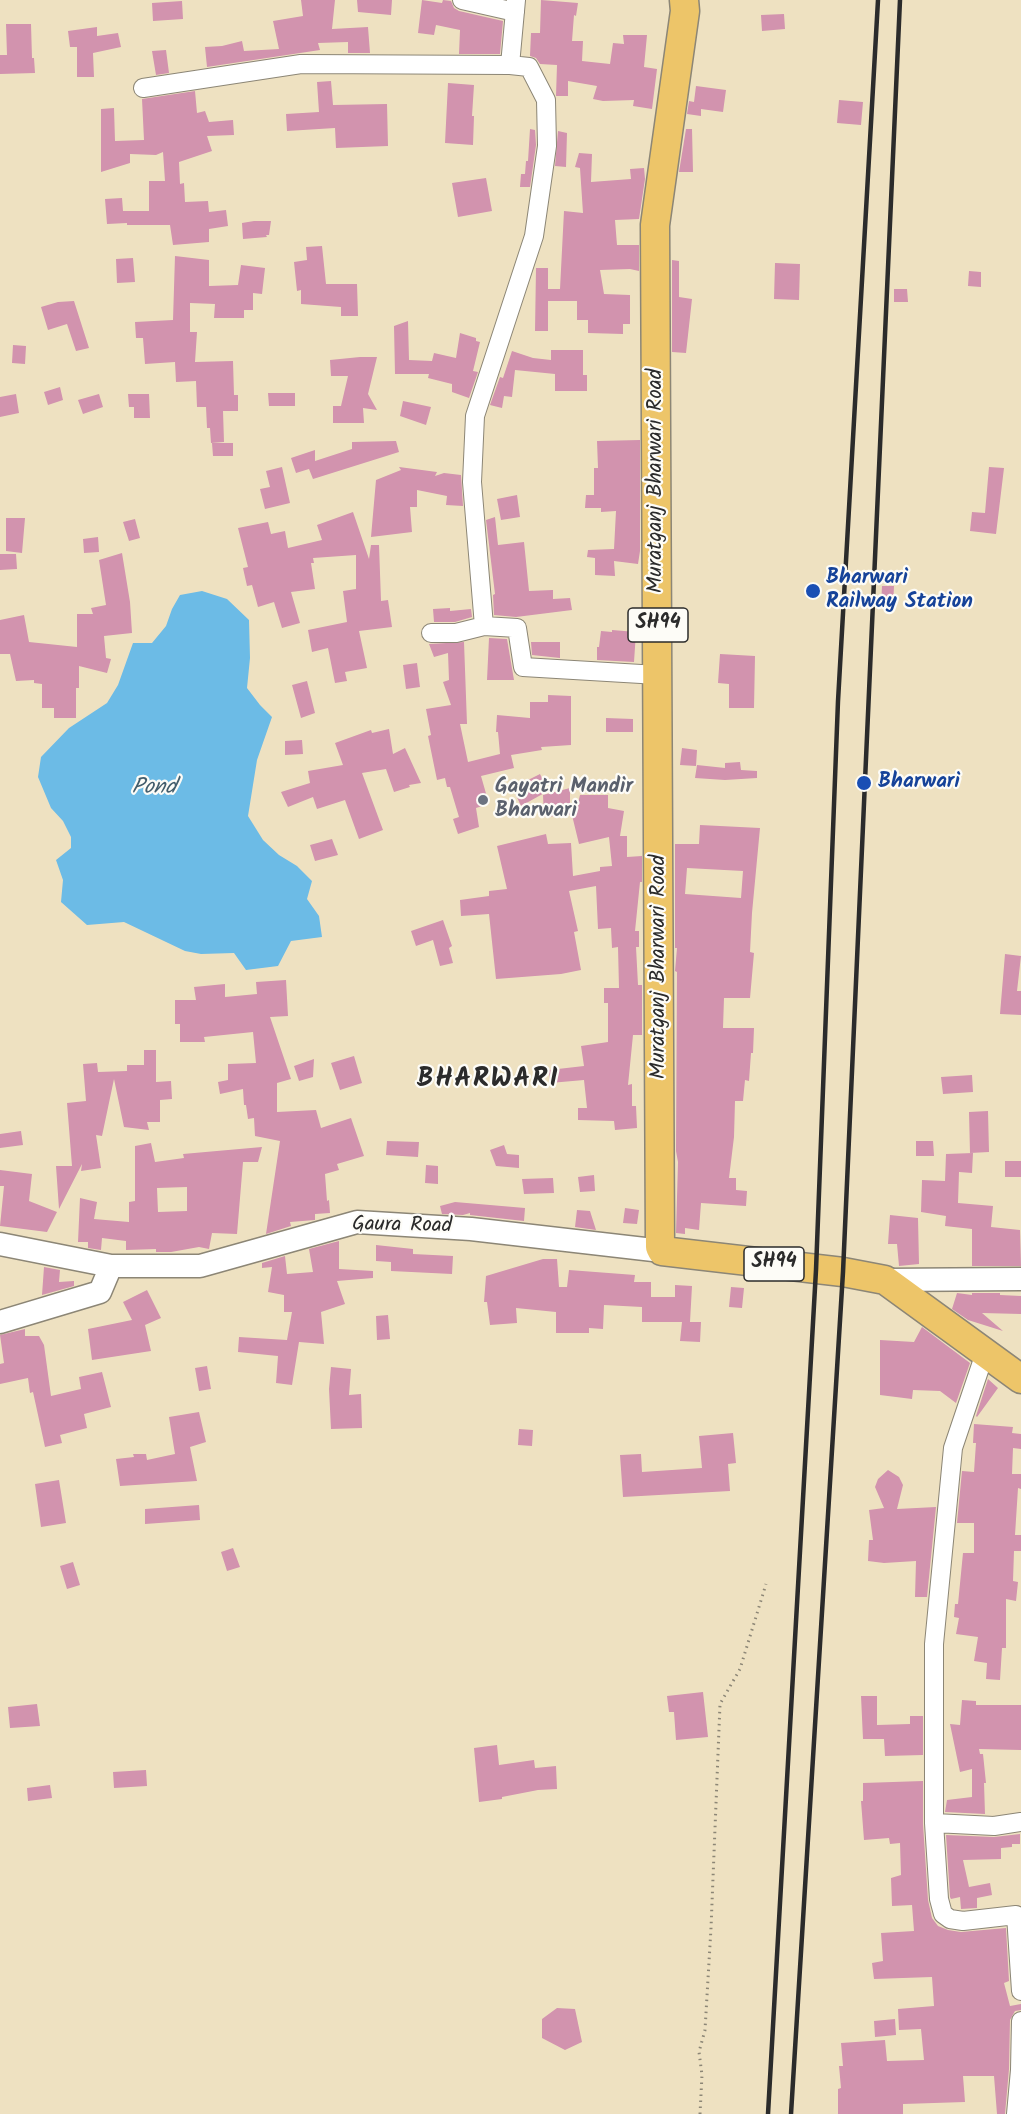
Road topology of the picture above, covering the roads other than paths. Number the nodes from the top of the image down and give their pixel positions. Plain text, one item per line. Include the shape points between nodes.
1 (462, 0) edge
2 (684, 0) edge
3 (516, 6) edge
4 (510, 65) junction
5 (143, 88) dead end
6 (483, 626) junction
7 (431, 633) dead end
8 (658, 675) junction
9 (0, 1244) edge
10 (662, 1251) junction
11 (111, 1266) junction
12 (1021, 1279) edge
13 (885, 1280) junction
14 (0, 1322) edge
15 (986, 1353) junction
16 (1021, 1379) edge
17 (1021, 1822) edge
18 (934, 1823) junction
19 (1021, 1991) edge
20 (1021, 2021) edge
21 (1016, 2114) edge

1 - 3 street
2 - 8 main road, Muratganj Bharwari Road / SH94 via 655,225
3 - 4 street
4 - 5 street via 301,64
4 - 6 street via 529,67 546,100 547,146 534,236 476,416 472,482
6 - 7 street via 456,633
6 - 8 street via 517,628 523,667
8 - 10 main road, Muratganj Bharwari Road / SH94
9 - 11 street, Gaura Road
10 - 11 street, Gaura Road via 471,1229 357,1222 200,1266
10 - 13 main road, SH94
11 - 14 street via 100,1292
12 - 13 street
13 - 15 main road, SH94
15 - 16 main road, SH94
15 - 18 street via 953,1448 934,1644
17 - 18 street via 994,1826
18 - 19 street via 943,1914 963,1921 1016,1915
20 - 21 street

